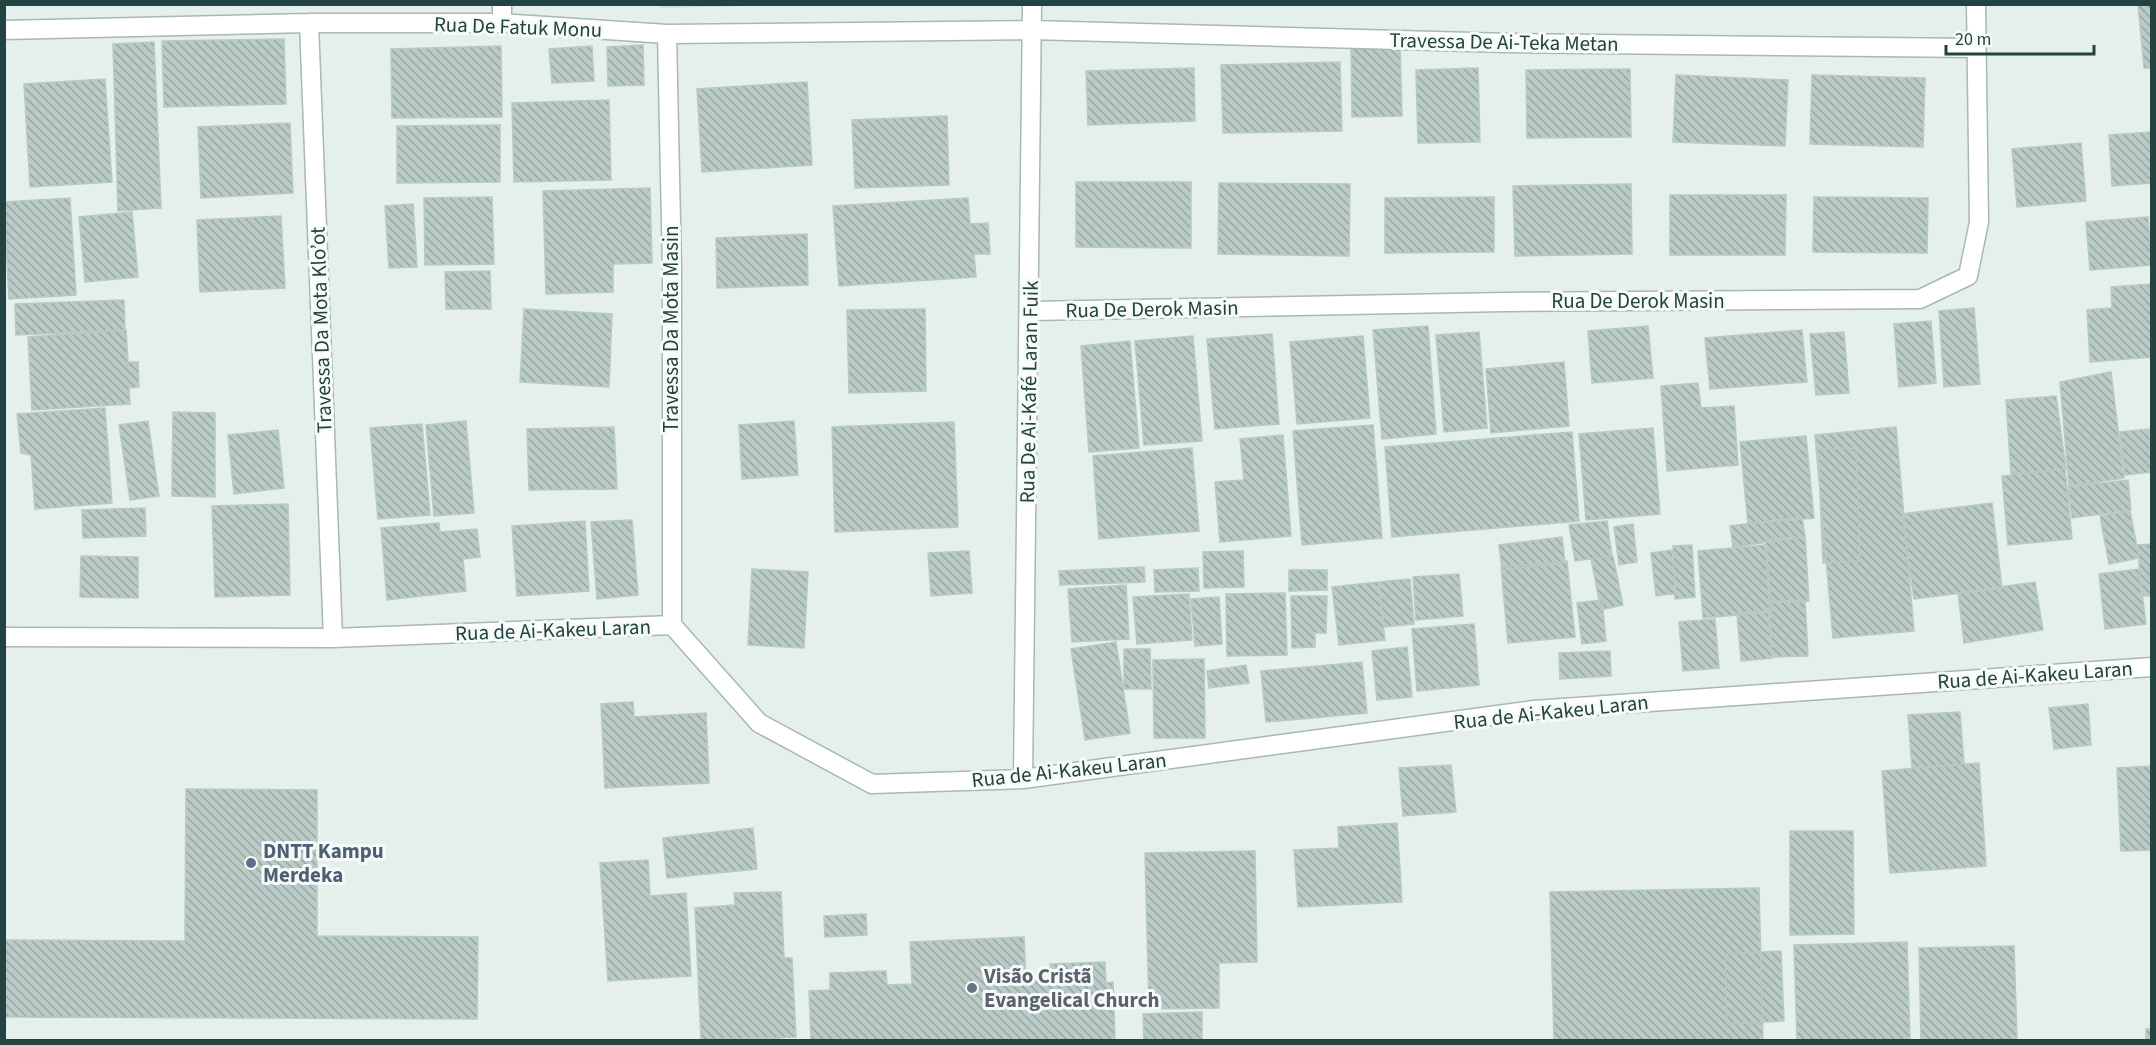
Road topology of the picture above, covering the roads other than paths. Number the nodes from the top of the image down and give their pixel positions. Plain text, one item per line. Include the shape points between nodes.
1 (502, 4) edge
2 (1032, 4) edge
3 (1976, 4) edge
4 (309, 23) junction
5 (502, 23) junction
6 (4, 30) edge
7 (1032, 30) junction
8 (667, 34) junction
9 (1976, 48) junction
10 (1030, 311) junction
11 (672, 625) junction
12 (4, 637) edge
13 (333, 638) junction
14 (2151, 667) edge
15 (1023, 779) junction

1 - 5 street
2 - 7 street, Rua De Ai-Kafé Laran Fuik
3 - 9 street, Rua De Derok Masin
4 - 5 street, Rua De Fatuk Monu
4 - 6 street, Rua De Fatuk Monu
4 - 13 street, Travessa Da Mota Klo’ot
5 - 8 street, Rua De Fatuk Monu
7 - 8 street, Rua De Fatuk Monu
7 - 9 street, Travessa De Ai-Teka Metan via 1508,43
7 - 10 street, Rua De Ai-Kafé Laran Fuik
8 - 11 street, Travessa Da Mota Masin
9 - 10 street, Rua De Derok Masin via 1979,222 1968,276 1920,299
10 - 15 street, Rua De Ai-Kafé Laran Fuik
11 - 13 street, Rua de Ai-Kakeu Laran
11 - 15 street, Rua de Ai-Kakeu Laran via 759,723 873,784
12 - 13 street, Rua de Ai-Kakeu Laran
14 - 15 street, Rua de Ai-Kakeu Laran via 1534,710

